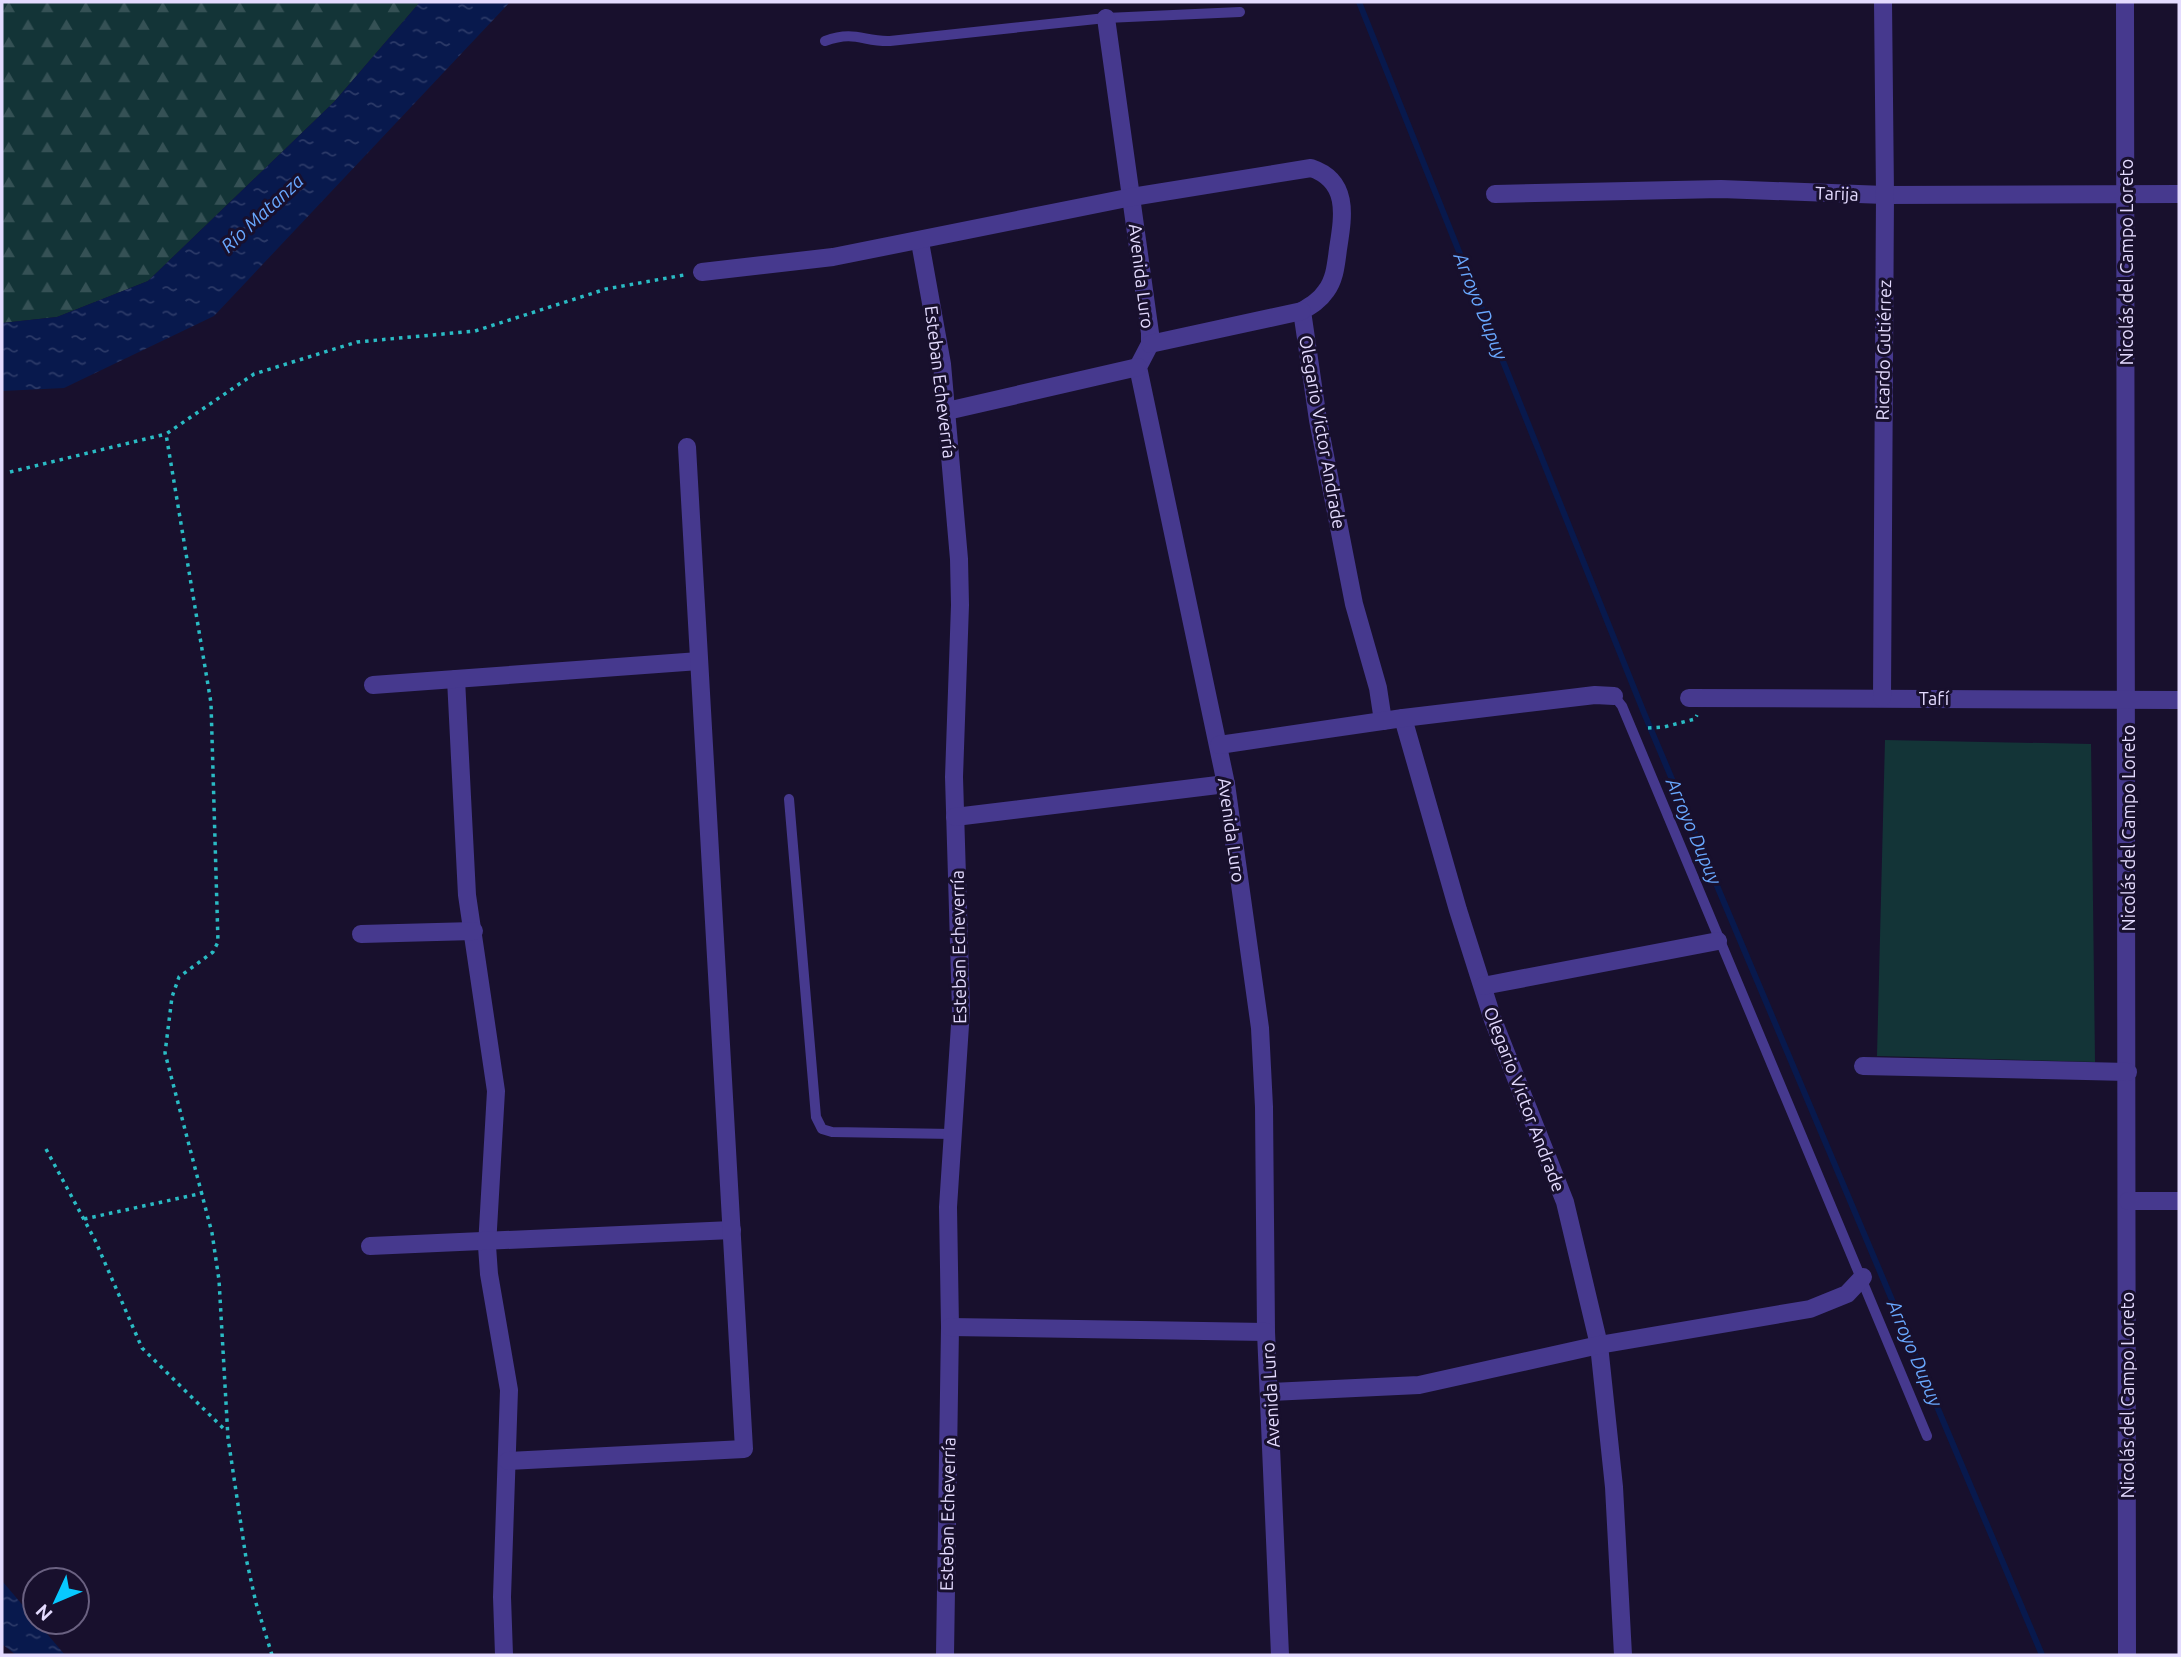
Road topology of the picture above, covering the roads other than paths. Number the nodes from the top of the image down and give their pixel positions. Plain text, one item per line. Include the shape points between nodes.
1 (1883, 2) edge
2 (2126, 2) edge
3 (1240, 12) dead end
4 (1106, 18) junction
5 (825, 41) dead end
6 (1495, 194) dead end
7 (2125, 194) junction
8 (2179, 194) edge
9 (1885, 195) junction
10 (1132, 197) junction
11 (920, 242) junction
12 (702, 272) road end
13 (1302, 311) junction
14 (1150, 344) junction
15 (1138, 367) junction
16 (947, 411) junction
17 (687, 447) dead end
18 (699, 661) junction
19 (456, 679) junction
20 (373, 685) dead end
21 (1614, 696) joint
22 (1689, 698) dead end
23 (1882, 698) junction
24 (2128, 699) junction
25 (2179, 701) edge
26 (1403, 718) junction
27 (1383, 721) junction
28 (1219, 745) junction
29 (1226, 784) junction
30 (789, 799) dead end
31 (955, 817) junction
32 (474, 931) junction
33 (360, 934) dead end
34 (1718, 941) junction
35 (1482, 986) junction
36 (1863, 1066) dead end
37 (2128, 1072) junction
38 (953, 1134) junction
39 (2128, 1201) junction
40 (2179, 1201) edge
41 (732, 1230) junction
42 (487, 1241) junction
43 (370, 1246) dead end
44 (1863, 1277) junction
45 (950, 1327) junction
46 (1266, 1332) junction
47 (1599, 1345) junction
48 (1271, 1392) junction
49 (1927, 1436) dead end
50 (508, 1461) junction
51 (504, 1655) edge
52 (945, 1655) edge
53 (1280, 1655) edge
54 (1623, 1655) edge
55 (2127, 1655) edge

1 - 9 street, Ricardo Gutiérrez
2 - 7 street, Nicolás del Campo Loreto
3 - 4 lane
4 - 5 lane via 890,41 855,34
4 - 10 street, Avenida Luro
6 - 9 street, Tarija via 1721,189
7 - 8 street, Tarija
7 - 9 street, Tarija
7 - 24 street, Nicolás del Campo Loreto
9 - 23 street, Ricardo Gutiérrez
10 - 11 street
10 - 13 street, Olegario Victor Andrade via 1311,167 1331,178 1344,209 1335,271 1317,302
10 - 14 street, Avenida Luro
11 - 12 street
11 - 16 street, Esteban Echeverría
13 - 14 street
13 - 27 street, Olegario Victor Andrade via 1318,421 1359,630 1378,688
14 - 15 street, Avenida Luro
15 - 16 street
15 - 28 street, Avenida Luro
16 - 31 street, Esteban Echeverría via 960,559
17 - 18 street
18 - 19 street
18 - 41 street
19 - 20 street
19 - 32 street via 467,895
21 - 26 street
21 - 34 lane
22 - 23 street, Tafí
23 - 24 street, Tafí
24 - 25 street, Tafí
24 - 37 street, Nicolás del Campo Loreto
26 - 27 street
26 - 35 street, Olegario Victor Andrade
27 - 28 street
28 - 29 street, Avenida Luro
29 - 31 street
29 - 46 street, Avenida Luro via 1261,1041
30 - 38 lane via 816,1116 822,1129
31 - 38 street, Esteban Echeverría via 961,1010
32 - 33 street
32 - 42 street via 496,1091
34 - 35 street
34 - 44 lane
35 - 47 street, Olegario Victor Andrade via 1508,1065 1555,1171
36 - 37 street
37 - 39 street, Nicolás del Campo Loreto
38 - 45 street, Esteban Echeverría via 947,1231
39 - 40 street
39 - 55 street, Nicolás del Campo Loreto
41 - 42 street
41 - 50 street via 744,1449
42 - 43 street
42 - 50 street via 509,1390
44 - 47 street via 1847,1294 1810,1309
44 - 49 lane
45 - 46 street
45 - 52 street, Esteban Echeverría
46 - 48 street, Avenida Luro
47 - 48 street via 1419,1385
47 - 54 street, Olegario Victor Andrade via 1618,1537
48 - 53 street, Avenida Luro
50 - 51 street

